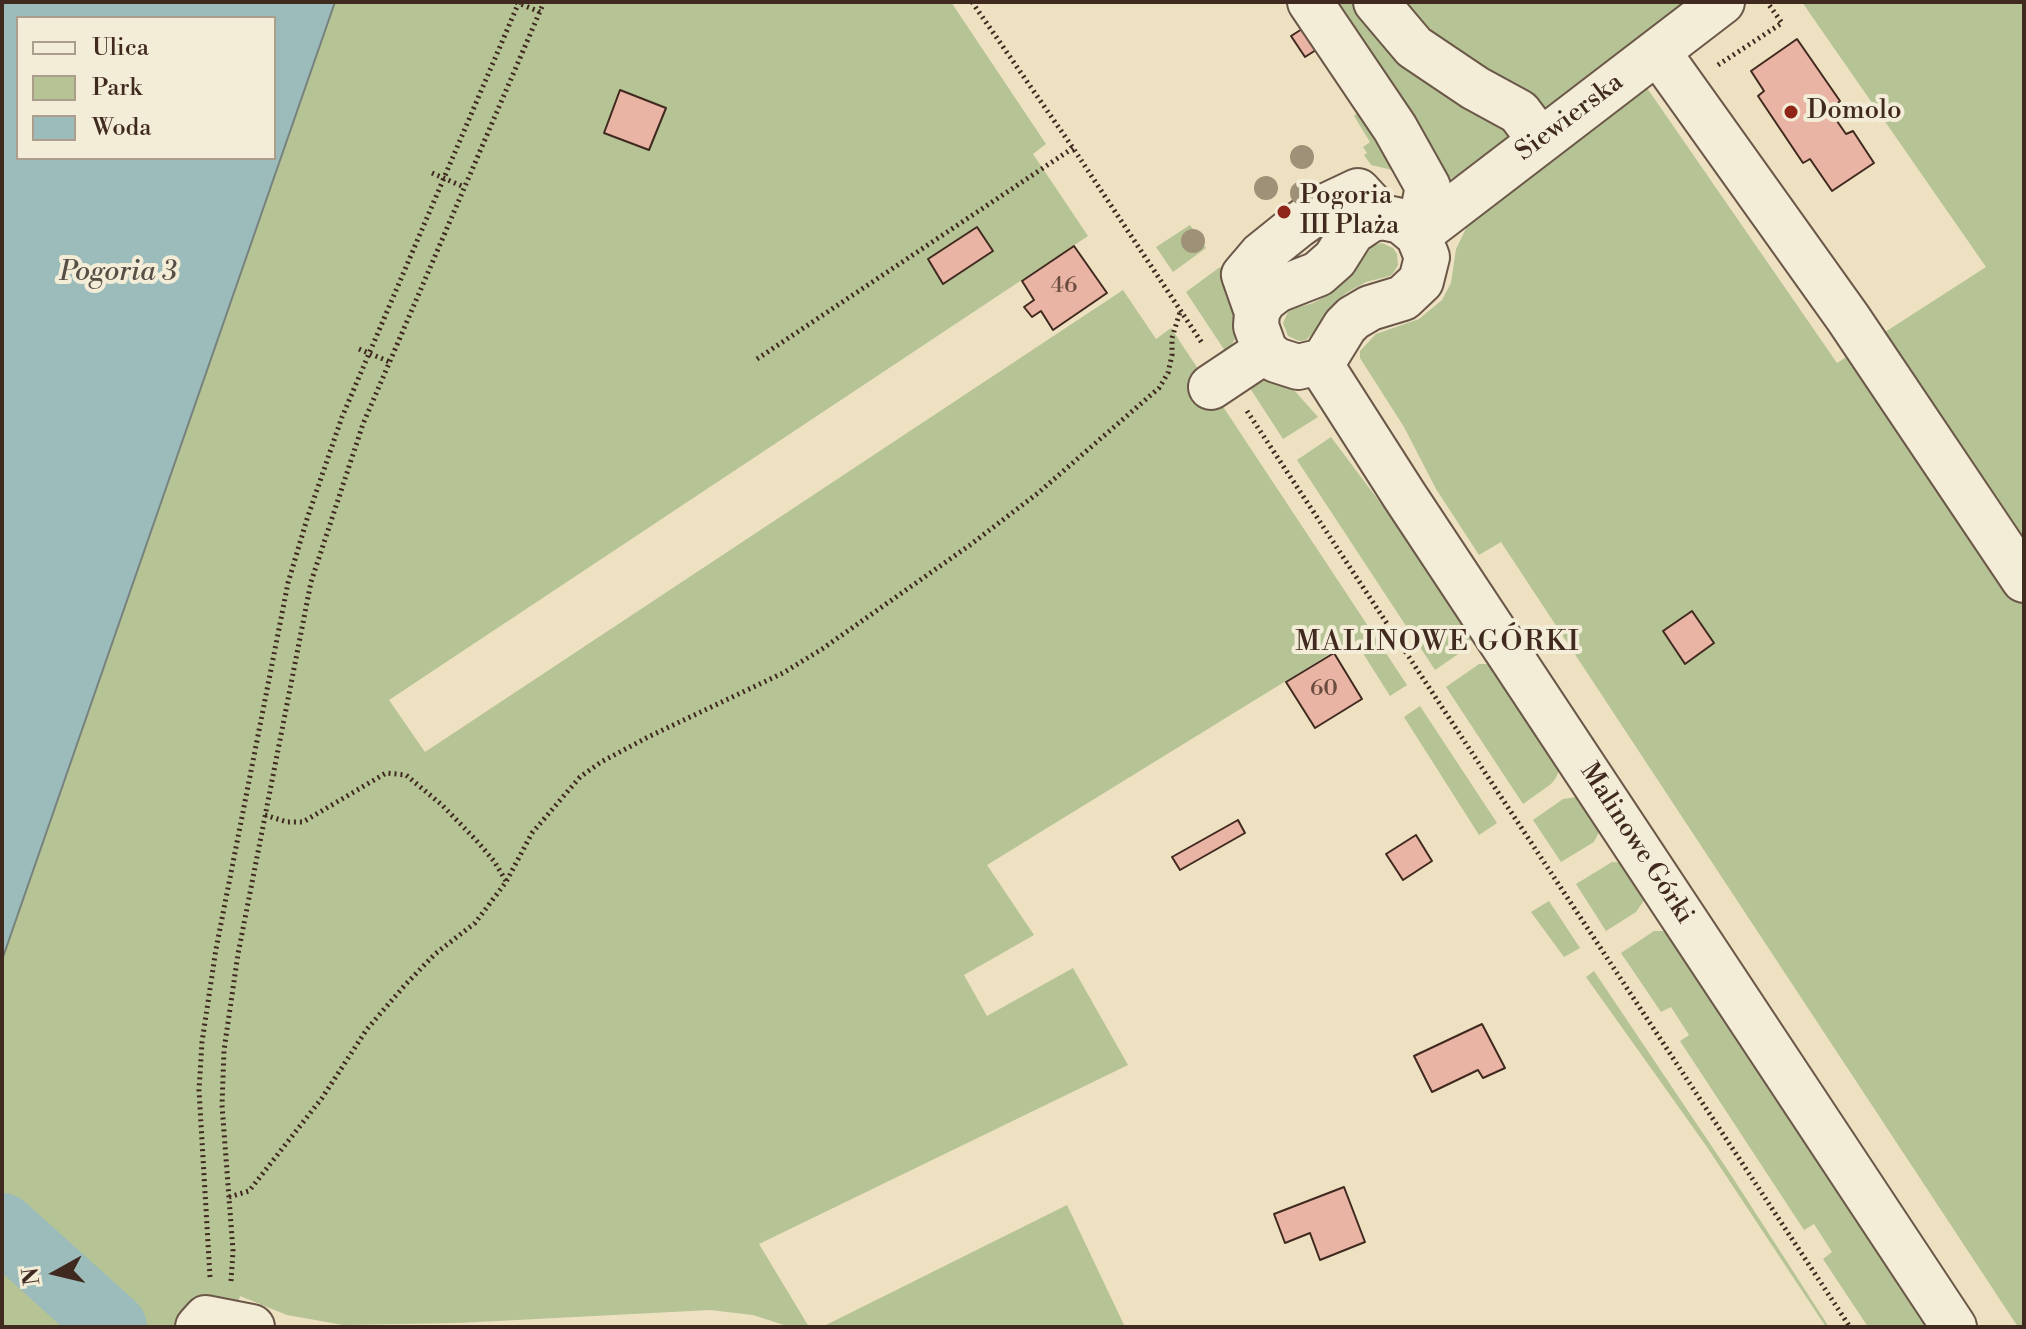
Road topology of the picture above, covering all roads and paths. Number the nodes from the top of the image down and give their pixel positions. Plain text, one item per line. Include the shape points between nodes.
1 (518, 2) edge
2 (544, 2) edge
3 (972, 2) edge
4 (1310, 2) edge
5 (1376, 2) edge
6 (1722, 2) edge
7 (1767, 2) edge
8 (540, 12) junction
9 (1658, 52) junction
10 (1683, 89) junction
11 (1540, 140) junction
12 (1073, 148) junction
13 (432, 173) dead end
14 (443, 178) junction
15 (464, 187) junction
16 (1400, 226) junction
17 (1181, 312) junction
18 (1261, 332) junction
19 (359, 349) dead end
20 (369, 354) junction
21 (757, 359) dead end
22 (390, 362) junction
23 (1319, 362) junction
24 (1218, 382) junction
25 (2024, 580) edge
26 (265, 815) junction
27 (506, 882) junction
28 (229, 1197) junction
29 (202, 1322) edge
30 (252, 1327) edge
31 (1850, 1327) edge
32 (1954, 1327) edge

1 - 8 path
1 - 14 path
2 - 8 path
3 - 12 path
4 - 16 street via 1428,187
5 - 11 street via 1414,47 1519,112
6 - 9 street, Siewierska
7 - 10 path via 1782,23
8 - 15 path
9 - 10 street
9 - 11 street, Siewierska
10 - 25 street via 1848,318
11 - 16 street, Siewierska
12 - 17 path
12 - 21 path
13 - 14 path
14 - 15 path
14 - 20 path
15 - 22 path
16 - 18 street, Siewierska via 1361,224 1327,266 1271,294
16 - 23 street via 1427,257 1421,281 1403,298 1353,318
17 - 24 path
17 - 27 path via 1166,380 1112,431 970,545 822,649 613,755 580,777 532,833
18 - 23 street via 1286,365
18 - 24 street, Siewierska
19 - 20 path
20 - 22 path
20 - 29 path via 324,467 288,583 209,985 199,1090 211,1269 209,1307
22 - 26 path via 316,563
23 - 32 street, Malinowe Górki
24 - 31 path
26 - 27 path via 303,822 386,773 406,775 476,840
26 - 28 path via 224,1050
27 - 28 path via 475,923 435,954 377,1018 249,1191
28 - 29 path via 233,1275 227,1292
29 - 30 street

